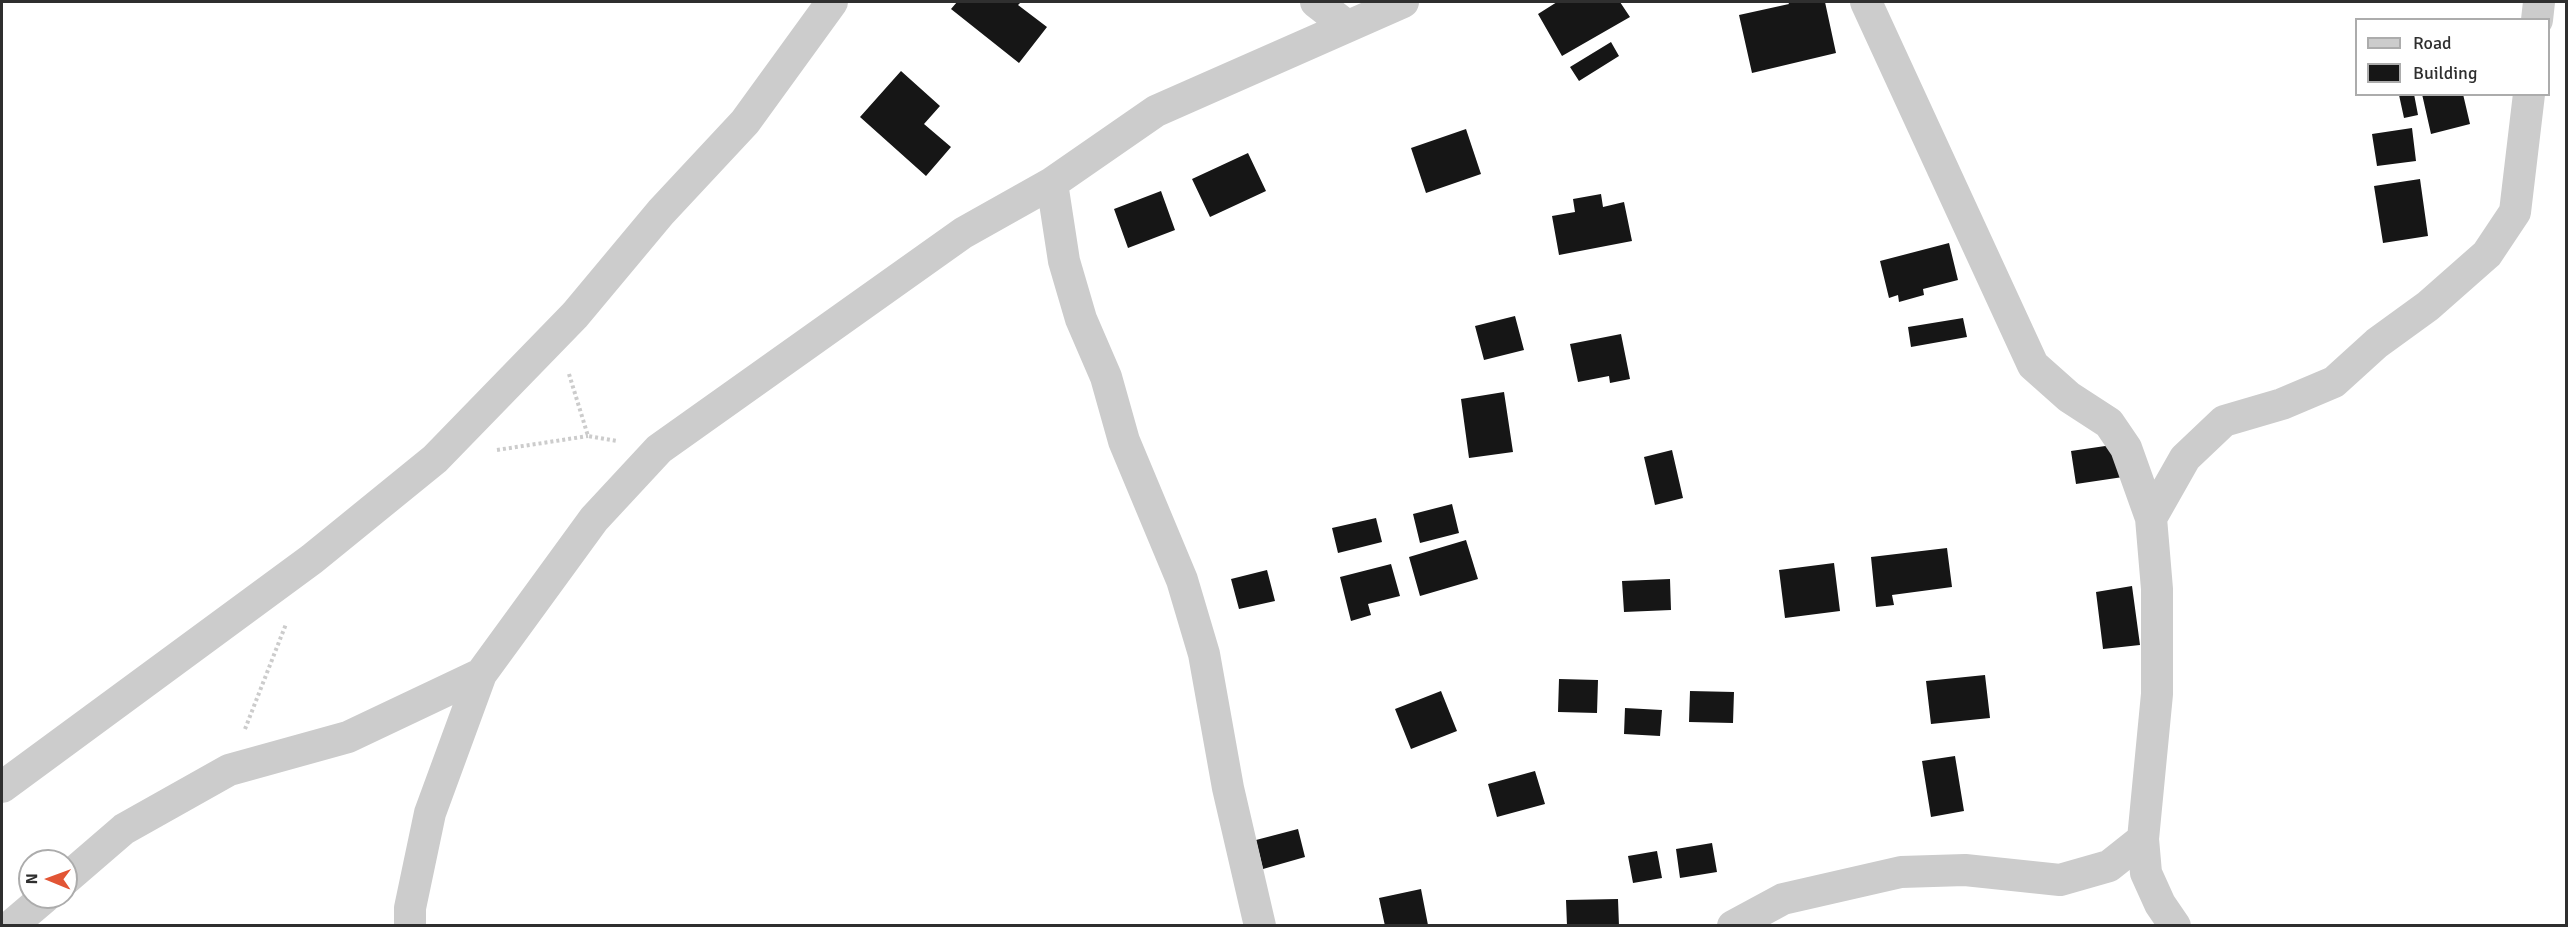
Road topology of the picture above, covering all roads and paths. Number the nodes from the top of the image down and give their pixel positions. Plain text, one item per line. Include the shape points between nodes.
1 (832, 2) edge
2 (1316, 2) edge
3 (1403, 2) edge
4 (1866, 2) edge
5 (2539, 2) edge
6 (2537, 18) edge
7 (1347, 26) junction
8 (2529, 96) edge
9 (1052, 183) junction
10 (574, 315) junction
11 (588, 436) junction
12 (659, 449) junction
13 (494, 450) dead end
14 (2151, 518) junction
15 (290, 615) dead end
16 (481, 674) junction
17 (229, 770) junction
18 (2, 787) edge
19 (2143, 839) junction
20 (2109, 866) junction
21 (78, 869) edge
22 (2146, 873) junction
23 (31, 909) edge
24 (11, 926) edge
25 (410, 926) edge
26 (1260, 926) edge
27 (1733, 926) edge
28 (2175, 926) edge

1 - 10 street via 745,122 660,212
2 - 7 street
3 - 7 street
4 - 14 street via 2032,365 2069,398 2109,423 2127,448
5 - 6 street
7 - 9 street via 1156,111
8 - 14 street via 2515,212 2487,255 2334,382 2283,404 2224,421 2185,458
9 - 12 street via 963,233
9 - 26 street via 1064,261 1081,319 1106,377 1124,441 1182,580 1204,654 1228,788
10 - 11 path via 569,376
10 - 18 street via 426,466 312,559
11 - 12 path
11 - 13 path
12 - 16 street via 594,519
14 - 19 street via 2157,590 2157,694
15 - 17 path
16 - 17 street via 348,737
16 - 25 street via 430,813 410,908
17 - 21 street via 124,829
19 - 20 street
19 - 22 street
20 - 22 street
20 - 27 street via 2060,880 1965,870 1901,872 1782,899
22 - 28 street
23 - 24 street

